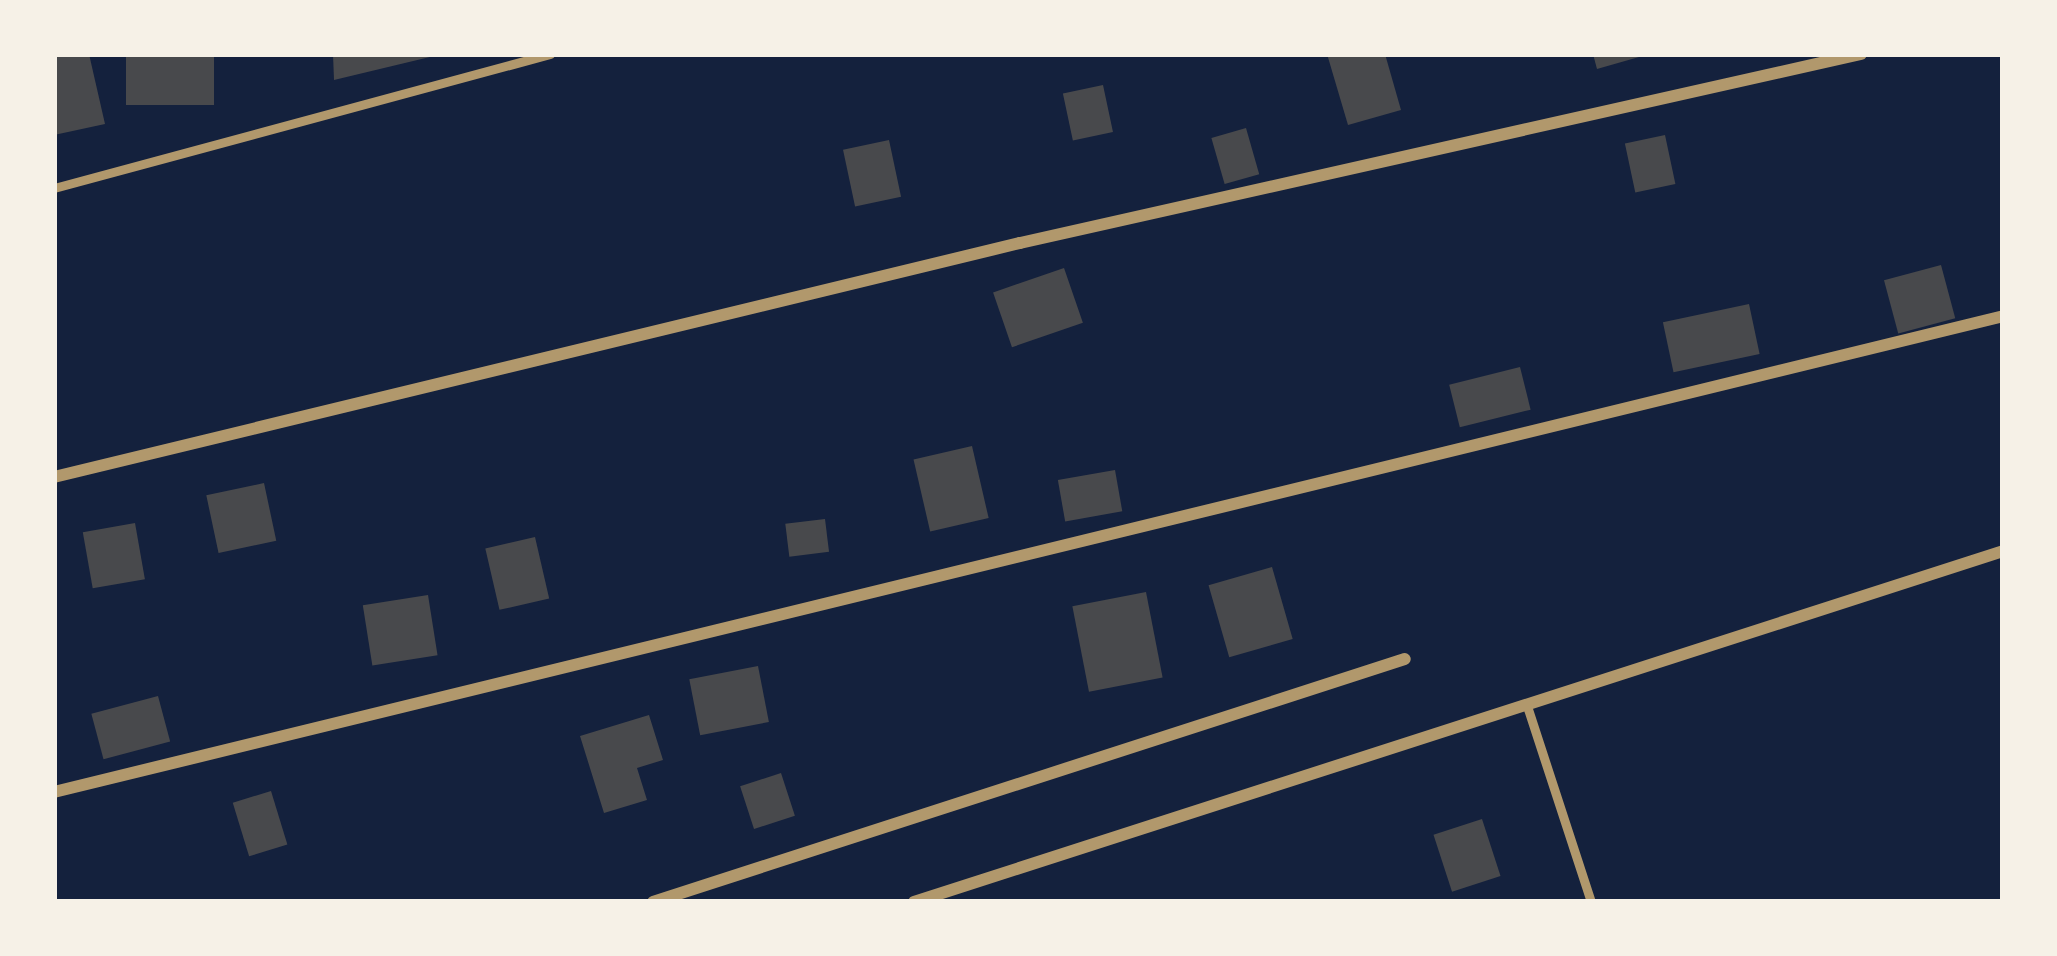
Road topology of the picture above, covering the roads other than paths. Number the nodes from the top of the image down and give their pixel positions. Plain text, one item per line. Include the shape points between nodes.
1 (550, 54) edge
2 (1861, 54) edge
3 (54, 188) edge
4 (2003, 316) edge
5 (54, 477) edge
6 (2003, 551) edge
7 (1405, 659) dead end
8 (1527, 706) junction
9 (54, 792) edge
10 (919, 901) edge
11 (653, 902) edge
12 (1591, 902) edge

1 - 3 lane
2 - 5 street via 1020,243
4 - 9 street
6 - 8 street
7 - 11 street
8 - 10 street
8 - 12 lane

